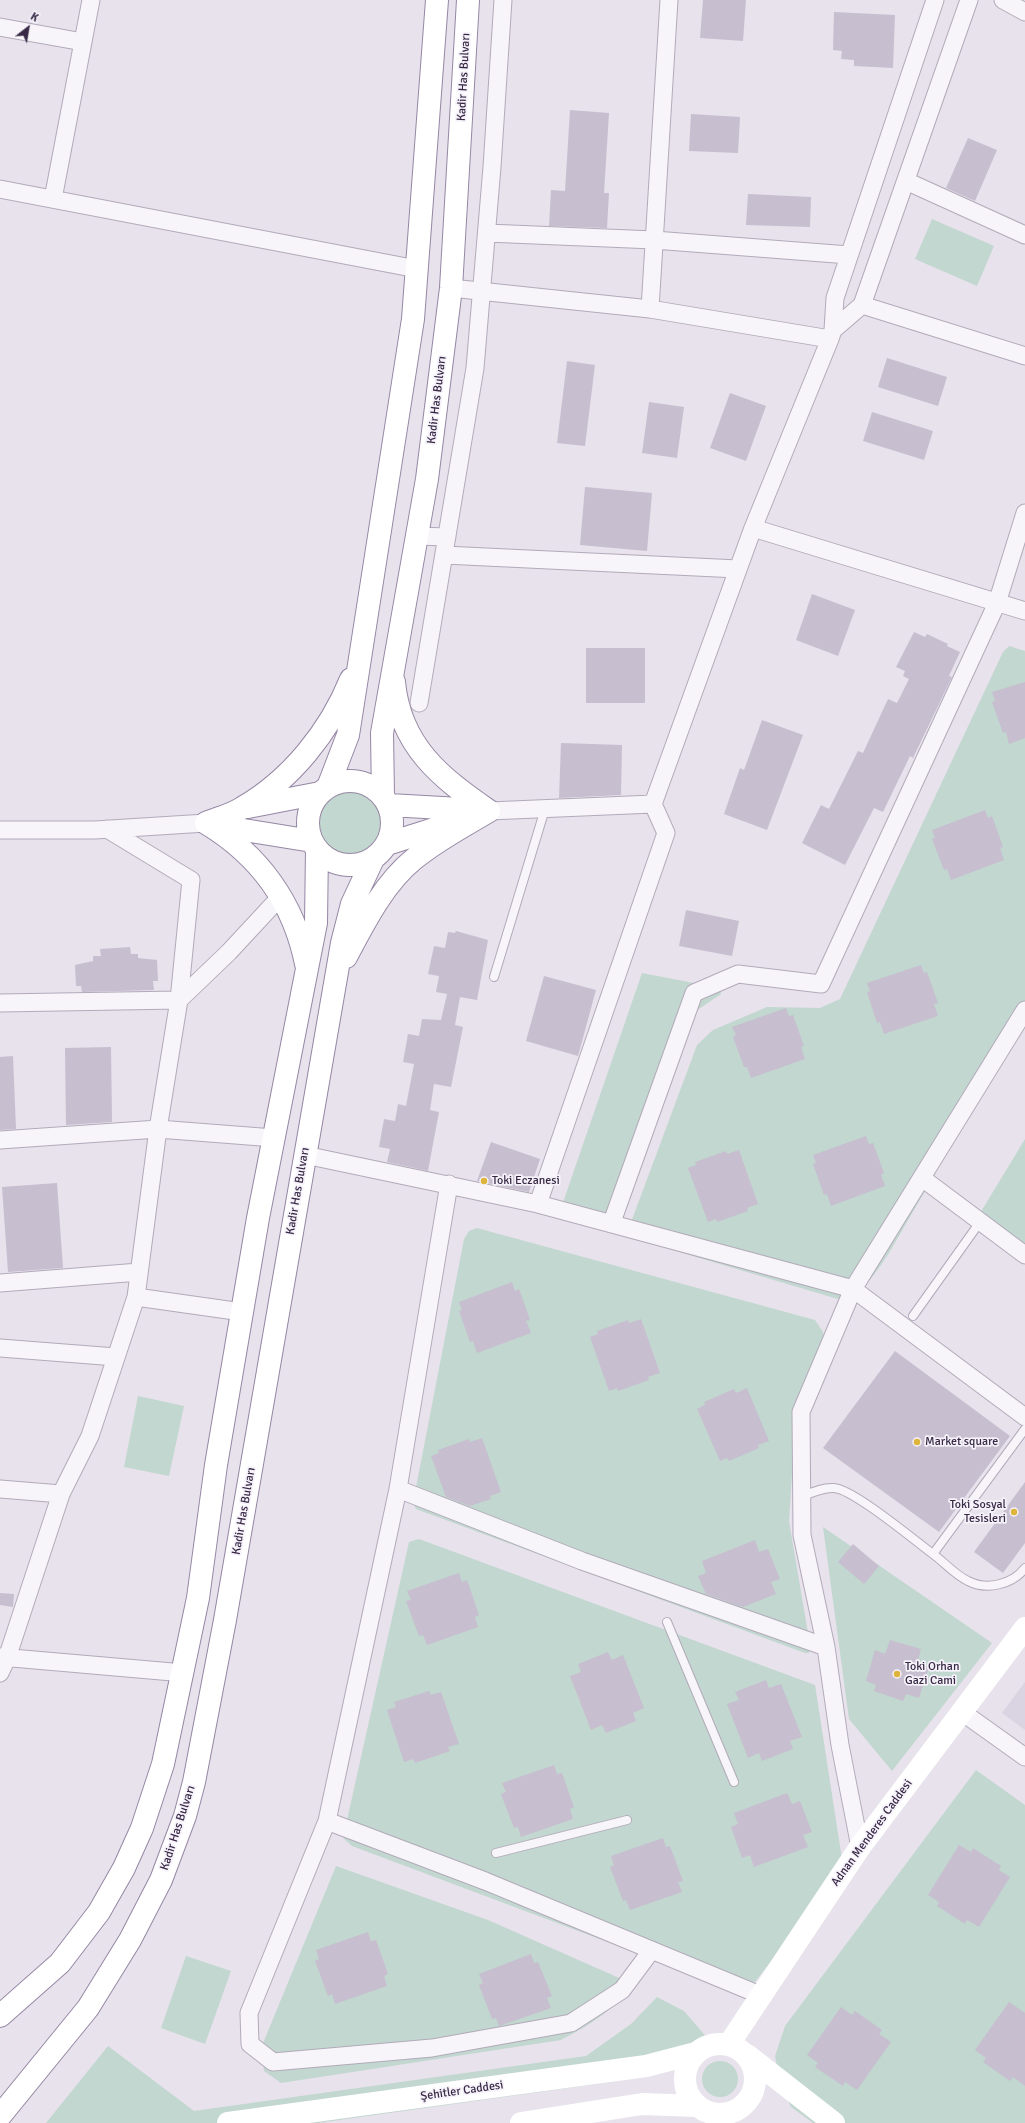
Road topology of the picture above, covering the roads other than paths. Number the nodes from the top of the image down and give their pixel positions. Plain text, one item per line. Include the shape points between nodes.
1 (91, 0) edge
2 (437, 0) edge
3 (468, 0) edge
4 (502, 0) edge
5 (668, 0) edge
6 (935, 0) edge
7 (970, 0) edge
8 (1003, 0) edge
9 (1025, 12) edge
10 (0, 26) edge
11 (83, 42) junction
12 (906, 181) junction
13 (0, 189) edge
14 (53, 200) junction
15 (487, 233) junction
16 (1025, 235) edge
17 (654, 240) junction
18 (850, 255) junction
19 (417, 269) junction
20 (452, 288) junction
21 (482, 292) junction
22 (862, 305) junction
23 (650, 309) junction
24 (832, 334) junction
25 (1025, 356) edge
26 (1025, 512) edge
27 (753, 528) junction
28 (417, 536) junction
29 (447, 537) junction
30 (444, 555) junction
31 (738, 569) junction
32 (996, 603) junction
33 (1025, 611) edge
34 (363, 642) junction
35 (393, 668) junction
36 (419, 703) dead end
37 (324, 790) junction
38 (386, 800) junction
39 (653, 804) junction
40 (242, 808) junction
41 (545, 809) junction
42 (489, 811) junction
43 (206, 823) junction
44 (107, 829) junction
45 (0, 830) edge
46 (315, 845) junction
47 (380, 851) junction
48 (281, 896) junction
49 (307, 970) junction
50 (494, 978) dead end
51 (336, 980) junction
52 (178, 1000) junction
53 (0, 1003) edge
54 (1025, 1010) edge
55 (158, 1129) junction
56 (274, 1138) junction
57 (0, 1140) edge
58 (305, 1155) junction
59 (922, 1178) junction
60 (449, 1184) junction
61 (538, 1204) junction
62 (612, 1222) junction
63 (980, 1222) junction
64 (1025, 1255) edge
65 (139, 1272) junction
66 (0, 1283) edge
67 (854, 1290) junction
68 (136, 1297) junction
69 (242, 1312) junction
70 (913, 1316) dead end
71 (0, 1348) edge
72 (116, 1357) junction
73 (1025, 1417) edge
74 (1025, 1429) edge
75 (0, 1489) edge
76 (398, 1489) junction
77 (62, 1494) junction
78 (801, 1497) junction
79 (933, 1554) junction
80 (1025, 1568) edge
81 (667, 1622) dead end
82 (1025, 1628) edge
83 (826, 1648) junction
84 (4, 1658) edge
85 (0, 1673) edge
86 (184, 1673) junction
87 (962, 1712) junction
88 (1025, 1757) edge
89 (734, 1782) dead end
90 (627, 1820) dead end
91 (327, 1821) junction
92 (860, 1847) junction
93 (496, 1853) dead end
94 (651, 1951) junction
95 (760, 1995) junction
96 (0, 2016) edge
97 (736, 2048) junction
98 (696, 2053) junction
99 (697, 2106) junction
100 (0, 2116) edge
101 (729, 2119) edge
102 (528, 2122) edge
103 (228, 2123) edge
104 (834, 2123) edge

1 - 11 street
2 - 19 main road
3 - 20 main road, Kadir Has Bulvarı
4 - 15 street
5 - 17 street
6 - 18 street
7 - 12 street
8 - 9 street
10 - 11 street
11 - 14 street
12 - 16 street
12 - 22 street
13 - 14 street
14 - 19 street
15 - 17 street
15 - 21 street
17 - 18 street
17 - 23 street
18 - 24 street via 835,298
19 - 34 main road via 413,319
20 - 21 street
20 - 28 main road, Kadir Has Bulvarı
21 - 23 street
21 - 29 street via 475,368
22 - 24 street
22 - 25 street
23 - 24 street
24 - 27 street
26 - 32 street
27 - 31 street
27 - 32 street
28 - 29 street
28 - 35 main road, Kadir Has Bulvarı
29 - 30 street
30 - 31 street
30 - 36 street
31 - 39 street
32 - 33 street
32 - 62 street via 821,984 738,974 694,993
34 - 37 main road via 348,735
34 - 40 main road via 348,686 313,745 286,775
35 - 38 main road, Kadir Has Bulvarı via 382,733
35 - 42 main road via 399,708 418,749 436,772
37 - 38 main road via 342,781 357,781 376,789
37 - 40 main road
37 - 46 main road via 314,801 309,816 309,831
38 - 42 main road
38 - 47 main road via 393,825
39 - 41 street
39 - 61 street via 666,833
40 - 43 main road
41 - 42 street
41 - 50 lane
42 - 47 main road
42 - 51 main road via 428,848 402,870 372,911
43 - 44 street
43 - 46 main road
43 - 48 main road via 249,856 262,869
44 - 45 street
44 - 52 street via 191,880
46 - 47 main road via 325,857 344,865 354,865
46 - 49 main road via 318,905
47 - 51 main road, Kadir Has Bulvarı via 362,880 346,923
48 - 49 main road via 296,926
48 - 52 street via 229,952
49 - 56 main road
51 - 58 main road, Kadir Has Bulvarı
52 - 53 street
52 - 55 street
54 - 59 street
55 - 56 street
55 - 57 street
55 - 65 street
56 - 69 main road
58 - 60 street
58 - 100 main road, Kadir Has Bulvarı via 226,1620 185,1816 161,1880 130,1940 88,2008
59 - 63 street
59 - 67 street
60 - 61 street
60 - 76 street
61 - 62 street
62 - 67 street
63 - 64 street
63 - 70 lane
65 - 66 street
65 - 68 street
67 - 73 street
67 - 78 street via 801,1412
68 - 69 street
68 - 72 street
69 - 86 main road
71 - 72 street
72 - 77 street via 90,1436
74 - 79 lane
75 - 77 street
76 - 83 street via 582,1561
76 - 91 street
77 - 84 street
78 - 79 lane via 833,1488 850,1493
78 - 83 street via 802,1535
79 - 80 lane via 968,1581 978,1584 1010,1581 1019,1576
81 - 89 lane
82 - 87 main road, Adnan Menderes Caddesi
83 - 92 street via 840,1745
84 - 85 street
84 - 86 street
86 - 96 main road via 164,1764 133,1849 116,1884 60,1963
87 - 88 street
87 - 92 main road, Adnan Menderes Caddesi
90 - 93 lane
91 - 94 street via 485,1881
91 - 94 street via 249,2013 250,2044 273,2062 432,2048 571,2023 622,1990
92 - 95 main road, Adnan Menderes Caddesi
94 - 95 street
95 - 97 main road, Adnan Menderes Caddesi
97 - 98 main road via 717,2043 706,2046
97 - 101 main road via 751,2061 755,2072 755,2084 752,2095
97 - 104 main road
98 - 99 main road via 688,2062 685,2085 689,2097
98 - 103 main road, Şehitler Caddesi via 646,2066
99 - 101 main road
99 - 102 main road via 642,2104

